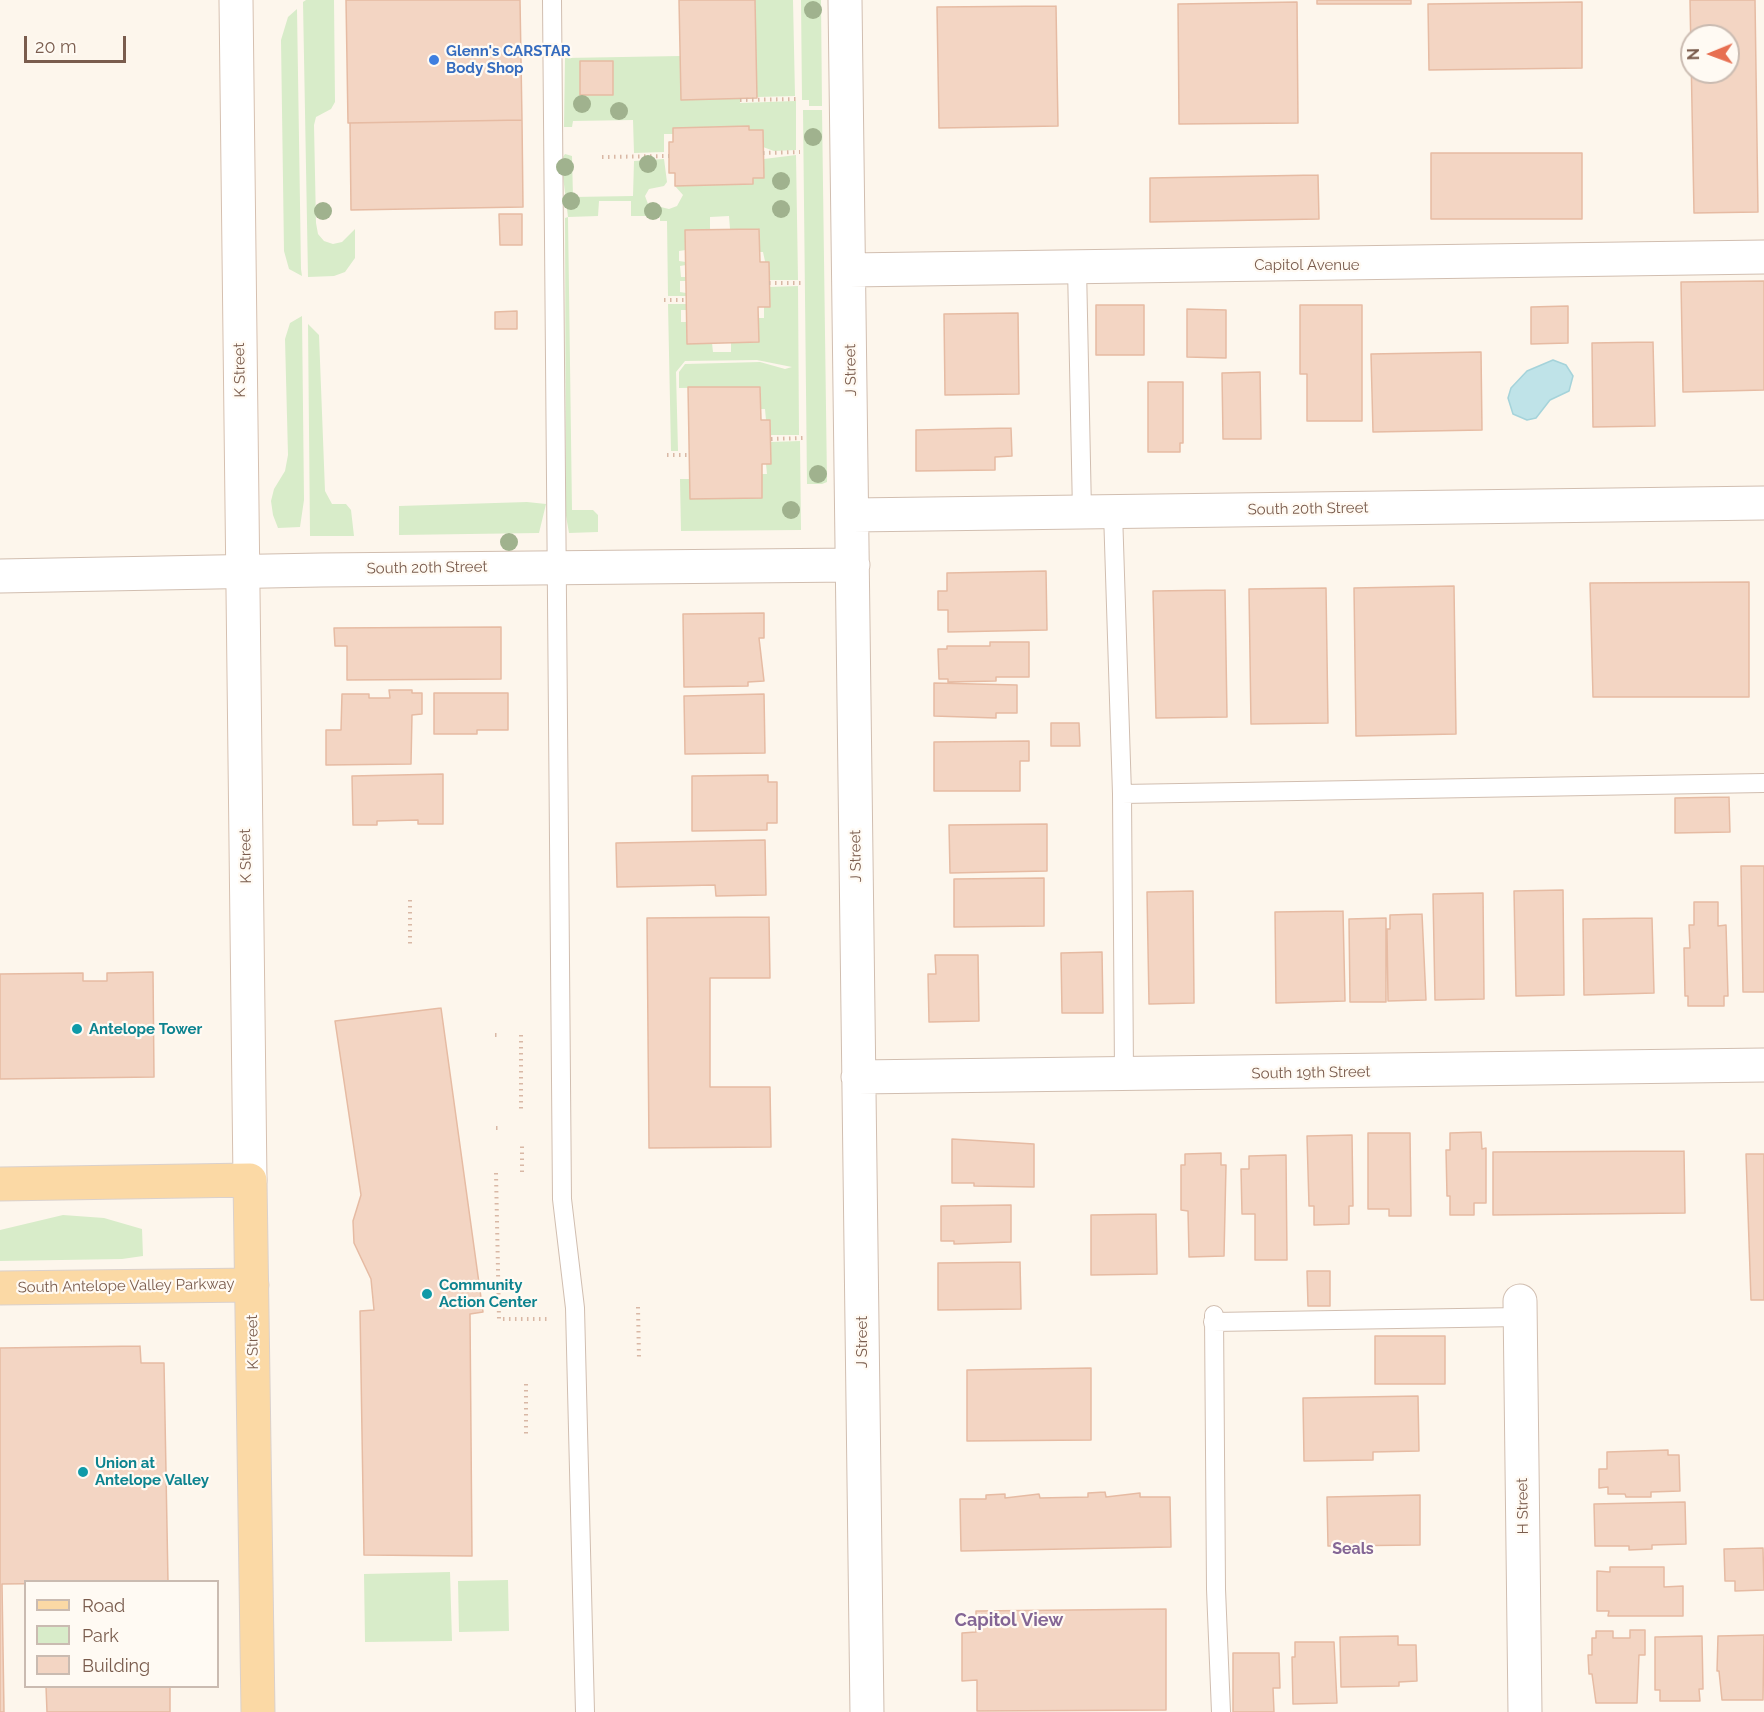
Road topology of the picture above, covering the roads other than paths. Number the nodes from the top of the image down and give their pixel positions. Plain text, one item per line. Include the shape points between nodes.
1 (236, 0) edge
2 (552, 0) edge
3 (845, 0) edge
4 (1764, 257) edge
5 (1077, 267) junction
6 (849, 270) junction
7 (1764, 503) edge
8 (1097, 512) junction
9 (853, 515) junction
10 (853, 565) junction
11 (557, 567) junction
12 (243, 571) junction
13 (0, 576) edge
14 (1764, 783) edge
15 (1122, 794) junction
16 (1764, 1065) edge
17 (1124, 1074) junction
18 (858, 1077) junction
19 (250, 1180) junction
20 (0, 1184) edge
21 (252, 1285) junction
22 (0, 1288) edge
23 (1520, 1309) joint
24 (258, 1712) edge
25 (585, 1712) edge
26 (867, 1712) edge
27 (1221, 1712) edge
28 (1525, 1712) edge

1 - 12 street, K Street
2 - 11 lane
3 - 6 street, J Street
4 - 5 street, Capitol Avenue
5 - 6 street, Capitol Avenue
5 - 8 lane
6 - 9 street, J Street
7 - 8 street, South 20th Street
8 - 9 street, South 20th Street
8 - 15 lane
9 - 10 street, J Street
10 - 11 street, South 20th Street
10 - 18 street, J Street
11 - 12 street, South 20th Street
11 - 25 lane via 562,1188 575,1308
12 - 13 street, South 20th Street
12 - 19 street, K Street
14 - 15 lane
15 - 17 lane
16 - 17 street, South 19th Street
17 - 18 street, South 19th Street
18 - 26 street, J Street
19 - 20 main road
19 - 21 main road, K Street
21 - 22 main road, South Antelope Valley Parkway
21 - 24 main road, K Street
23 - 27 lane via 1214,1319
23 - 28 street, H Street

